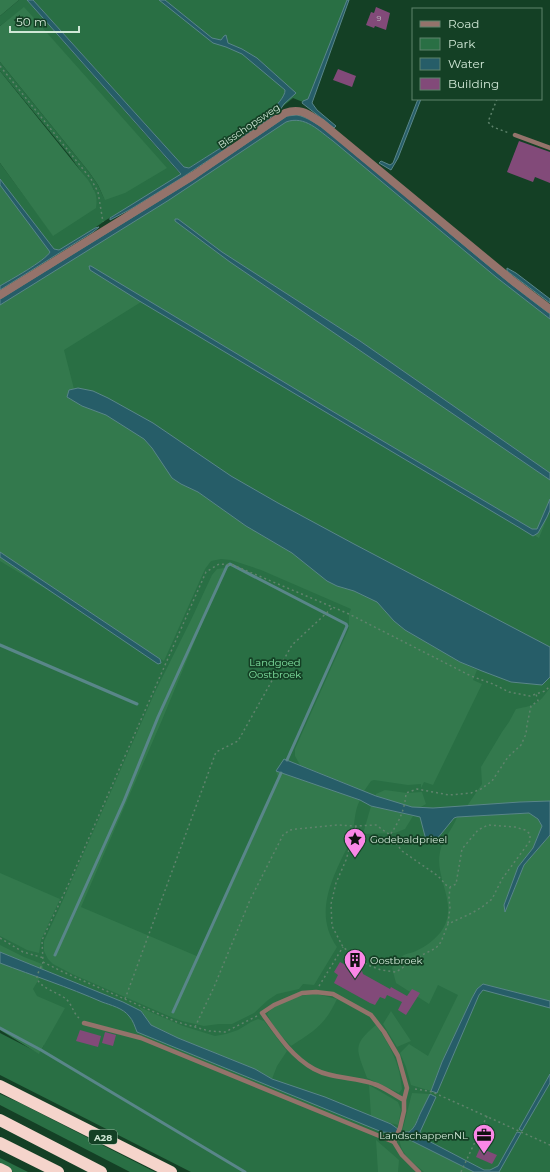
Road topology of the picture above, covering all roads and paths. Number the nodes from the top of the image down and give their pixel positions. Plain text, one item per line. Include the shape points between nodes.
1 (0, 66) edge
2 (497, 100) edge
3 (515, 135) joint
4 (550, 148) edge
5 (107, 228) junction
6 (0, 295) edge
7 (550, 309) edge
8 (333, 607) junction
9 (550, 686) edge
10 (536, 694) junction
11 (356, 826) junction
12 (390, 835) junction
13 (450, 887) junction
14 (448, 924) junction
15 (0, 938) edge
16 (343, 947) junction
17 (44, 958) junction
18 (43, 962) junction
19 (316, 992) junction
20 (126, 999) junction
21 (262, 1013) junction
22 (84, 1023) joint
23 (195, 1027) junction
24 (0, 1086) edge
25 (407, 1088) junction
26 (404, 1100) junction
27 (487, 1116) junction
28 (0, 1120) edge
29 (394, 1142) junction
30 (0, 1143) edge
31 (550, 1145) edge
32 (0, 1169) edge
33 (6, 1172) edge
34 (58, 1172) edge
35 (101, 1172) edge
36 (171, 1172) edge
37 (419, 1172) edge
38 (461, 1172) edge

1 - 5 path via 91,179 98,192 103,221
2 - 3 path via 488,122 493,127
3 - 4 lane
5 - 6 street, Bisschopsweg
5 - 7 street, Bisschopsweg via 200,171 285,113 300,110 322,123
8 - 10 path via 471,676 509,692 530,696
8 - 17 path via 232,565 219,564 206,572 42,940
8 - 20 path via 292,645 238,741 216,752
9 - 10 path
10 - 12 path via 538,701 531,706 526,734 492,781 471,793 449,795 417,789 406,793 405,804
11 - 12 path via 376,825
11 - 16 path via 331,904 332,926
11 - 23 path via 296,829 283,835 250,900
12 - 13 path via 402,851
13 - 14 path
13 - 14 path via 456,884 462,849 478,830 488,825 515,827 530,834 530,841 525,850 502,879 492,899 472,913
14 - 16 path via 436,948 396,972 368,965
15 - 17 path via 23,952
16 - 19 path
17 - 18 path
18 - 20 path
18 - 22 path via 37,977 38,982 67,1000 75,1015
19 - 21 lane via 302,993
19 - 25 lane via 333,994 371,1015 398,1056
20 - 23 path via 177,1022
21 - 23 path via 225,1032
21 - 26 lane via 295,1055 315,1069 330,1075 374,1084
22 - 29 lane via 141,1038
24 - 36 highway, A28
25 - 26 lane
25 - 27 path via 429,1091
26 - 29 lane via 400,1128
27 - 31 path
27 - 38 path
28 - 35 highway
29 - 37 lane via 402,1155
30 - 34 highway
32 - 33 highway

